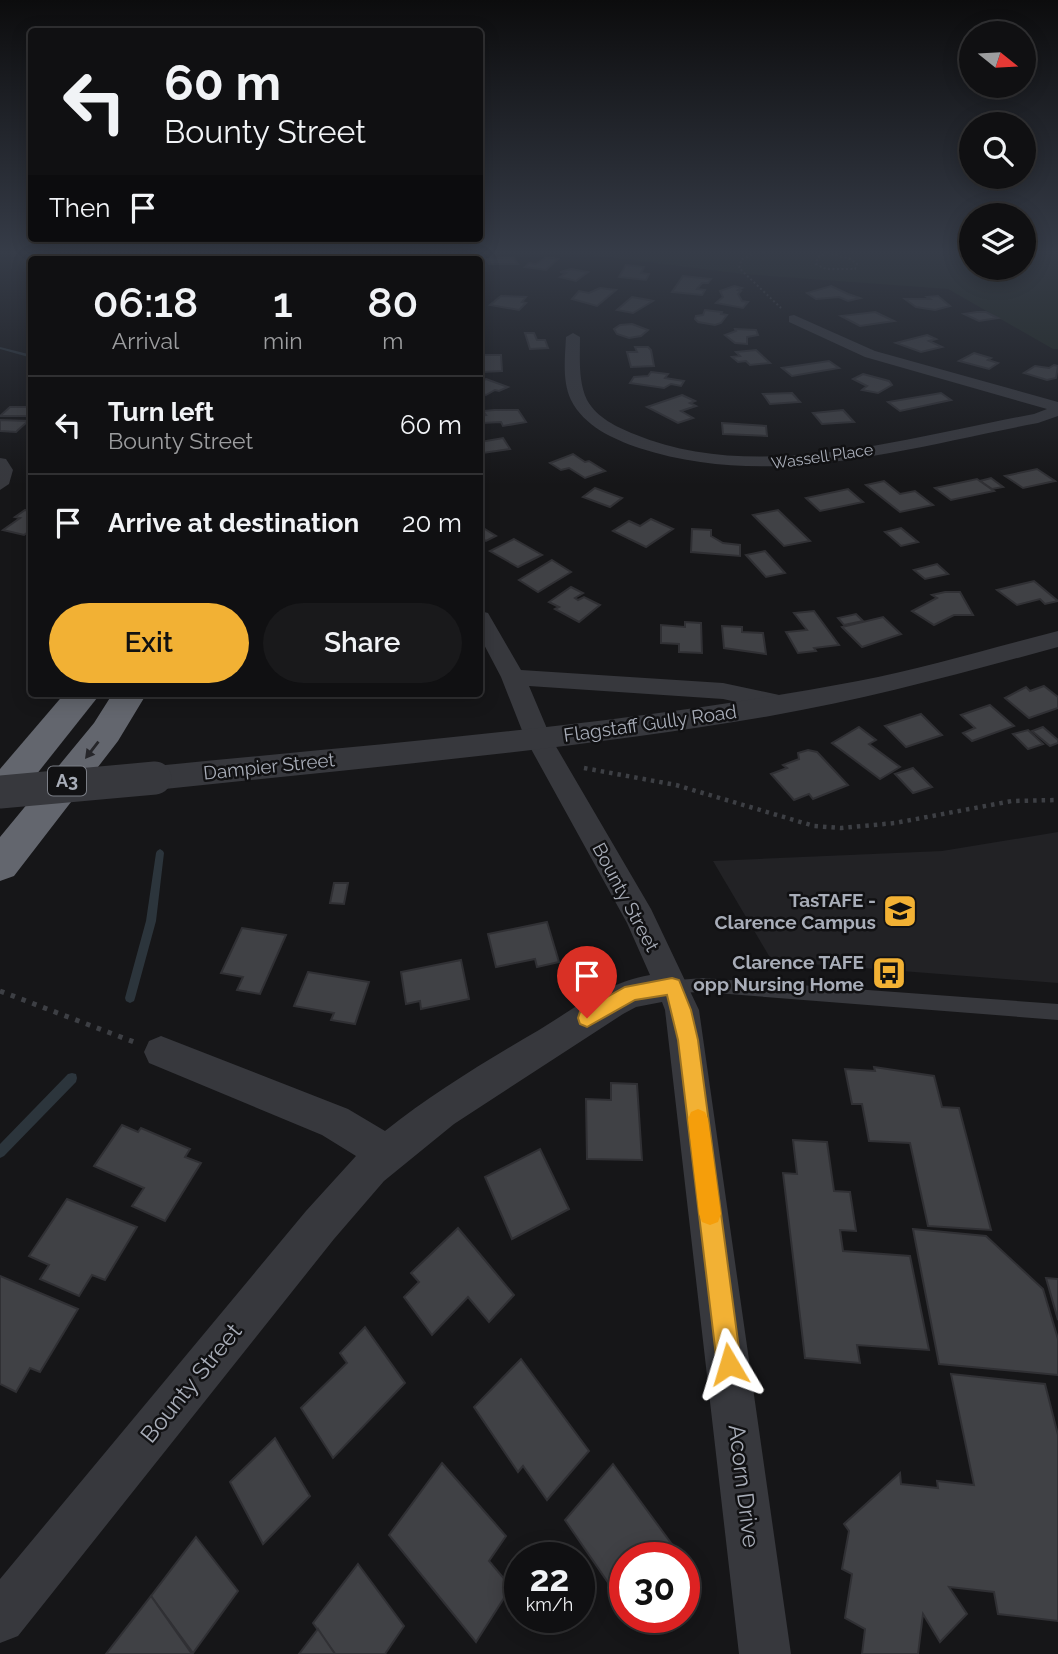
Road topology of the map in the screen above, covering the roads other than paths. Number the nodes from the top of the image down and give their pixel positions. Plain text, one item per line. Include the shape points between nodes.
1 (820, 330) edge
2 (573, 337) dead end
3 (1058, 409) edge
4 (0, 463) edge
5 (0, 484) edge
6 (483, 623) edge
7 (1058, 639) edge
8 (513, 677) junction
9 (81, 697) edge
10 (128, 697) edge
11 (784, 704) junction
12 (538, 738) junction
13 (0, 793) edge
14 (0, 865) edge
15 (672, 986) junction
16 (1058, 1012) edge
17 (161, 1052) road end
18 (387, 1153) junction
19 (0, 1618) edge
20 (765, 1654) edge

1 - 3 street via 870,354
2 - 3 street, Wassell Place via 574,382 584,409 653,447 706,460 751,464 811,461 1038,418
4 - 5 street via 4,470
6 - 8 street, Flagstaff Gully Road
7 - 11 street, Flagstaff Gully Road via 860,690
8 - 11 street, Flagstaff Gully Road via 723,691
8 - 12 street, Flagstaff Gully Road
9 - 13 highway, A3
10 -> 14 highway, A3 via 106,732
11 - 12 street, Flagstaff Gully Road
12 - 13 street, Dampier Street, bridge
12 - 15 street, Bounty Street via 640,918
15 - 16 lane
15 - 18 street, Bounty Street via 632,993 611,1003
15 - 20 street, Acorn Drive via 688,1040
17 - 18 street via 335,1122
18 - 19 street, Bounty Street via 320,1225

